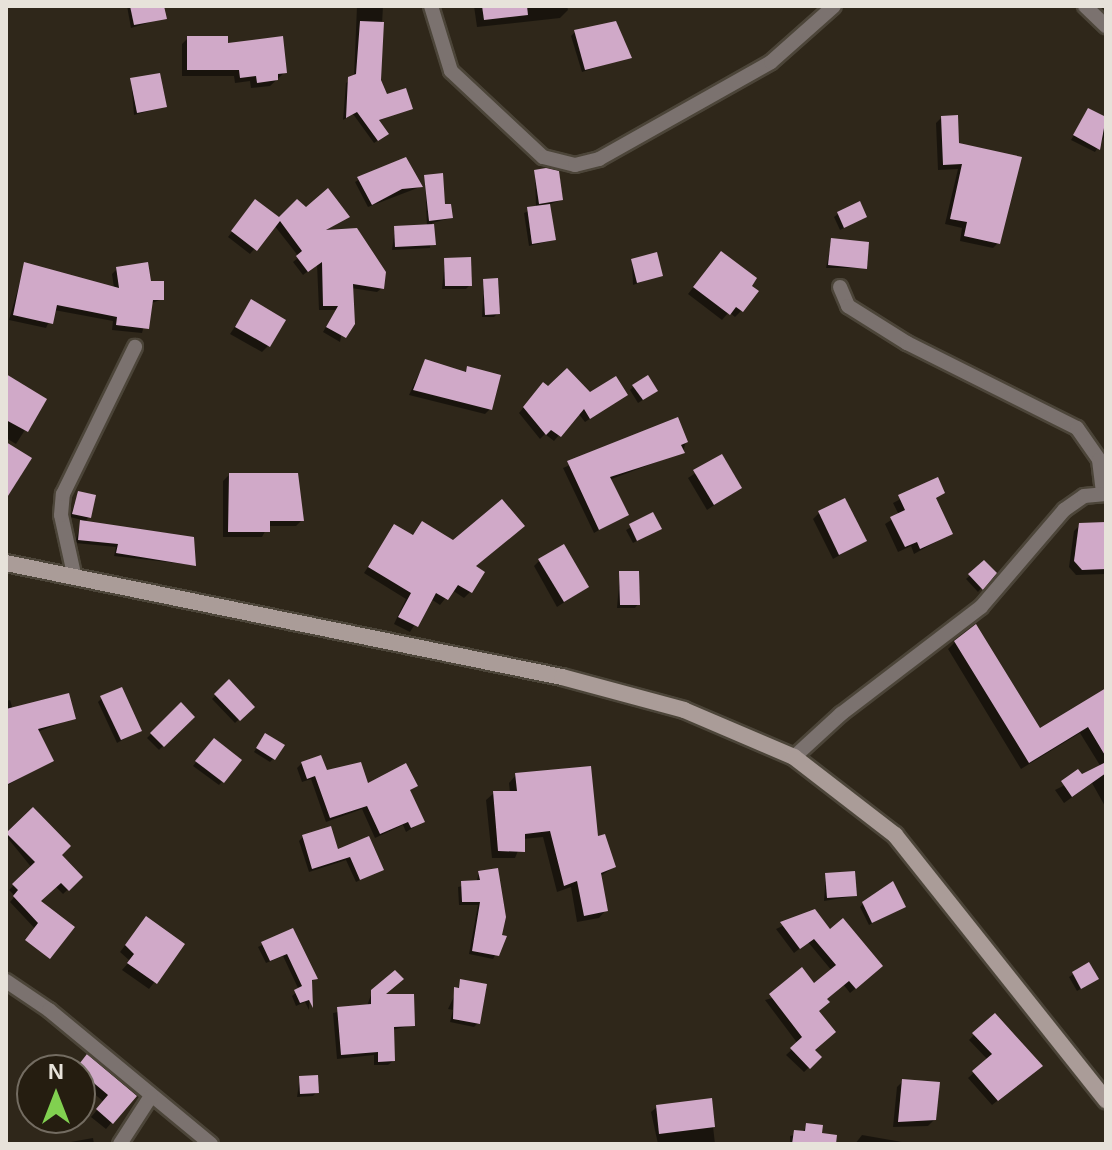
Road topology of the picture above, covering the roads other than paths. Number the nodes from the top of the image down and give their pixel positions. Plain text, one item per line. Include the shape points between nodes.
1 (431, 6) edge
2 (834, 6) edge
3 (1085, 6) edge
4 (1106, 26) edge
5 (840, 287) dead end
6 (135, 347) dead end
7 (1104, 493) edge
8 (6, 563) edge
9 (74, 574) junction
10 (794, 757) junction
11 (6, 981) edge
12 (151, 1096) junction
13 (1106, 1100) edge
14 (120, 1144) edge
15 (211, 1144) edge

1 - 2 street via 451,71 543,157 575,165 599,159 771,62
3 - 4 street
5 - 7 street via 848,306 907,343 1077,428 1099,460
6 - 9 street via 63,494 61,515
7 - 10 street via 1084,496 1064,510 981,607 841,714
8 - 9 main road
9 - 10 main road via 562,677 684,710
10 - 13 main road via 895,835
11 - 12 street
12 - 14 street
12 - 15 street

